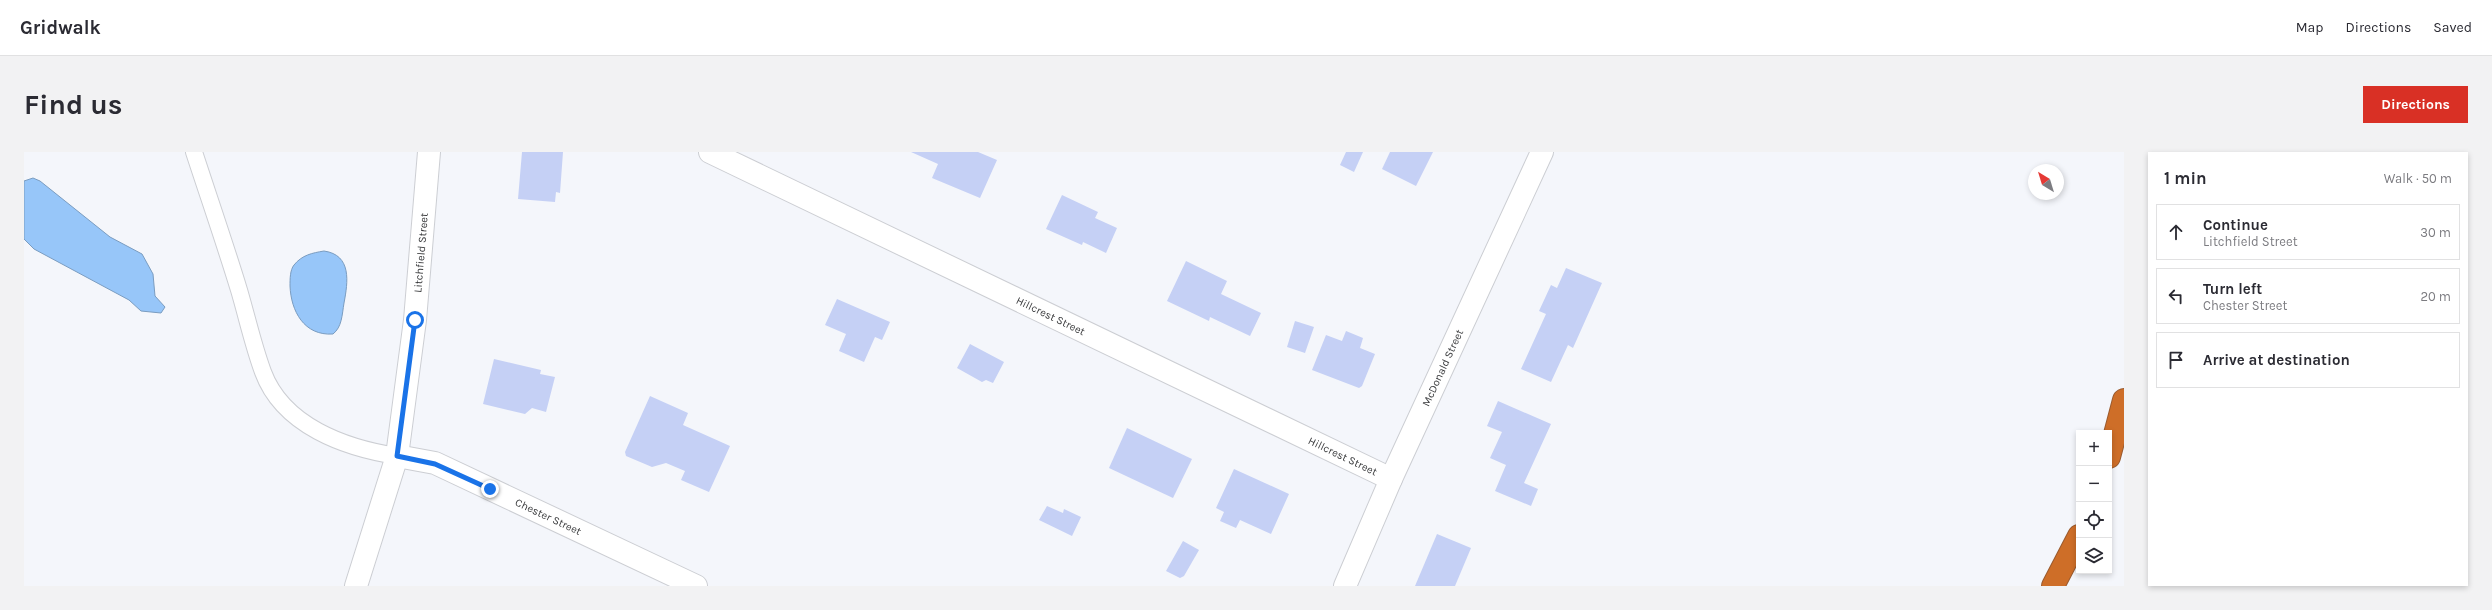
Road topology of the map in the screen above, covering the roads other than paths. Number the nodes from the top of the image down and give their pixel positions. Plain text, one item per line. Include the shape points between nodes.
1 (194, 152) edge
2 (429, 152) edge
3 (710, 152) edge
4 (1542, 152) edge
5 (2124, 400) edge
6 (2112, 446) edge
7 (397, 456) junction
8 (1391, 479) junction
9 (2078, 538) edge
10 (356, 586) edge
11 (696, 586) edge
12 (1346, 586) edge
13 (2053, 586) edge

1 - 7 lane via 263,373 276,396 298,420 333,440 366,452
2 - 7 street, Litchfield Street via 415,320
3 - 8 street, Hillcrest Street
4 - 8 street, McDonald Street
5 - 6 highway
7 - 10 street, Litchfield Street
7 - 11 street, Chester Street via 435,464
8 - 12 street, McDonald Street
9 - 13 highway

